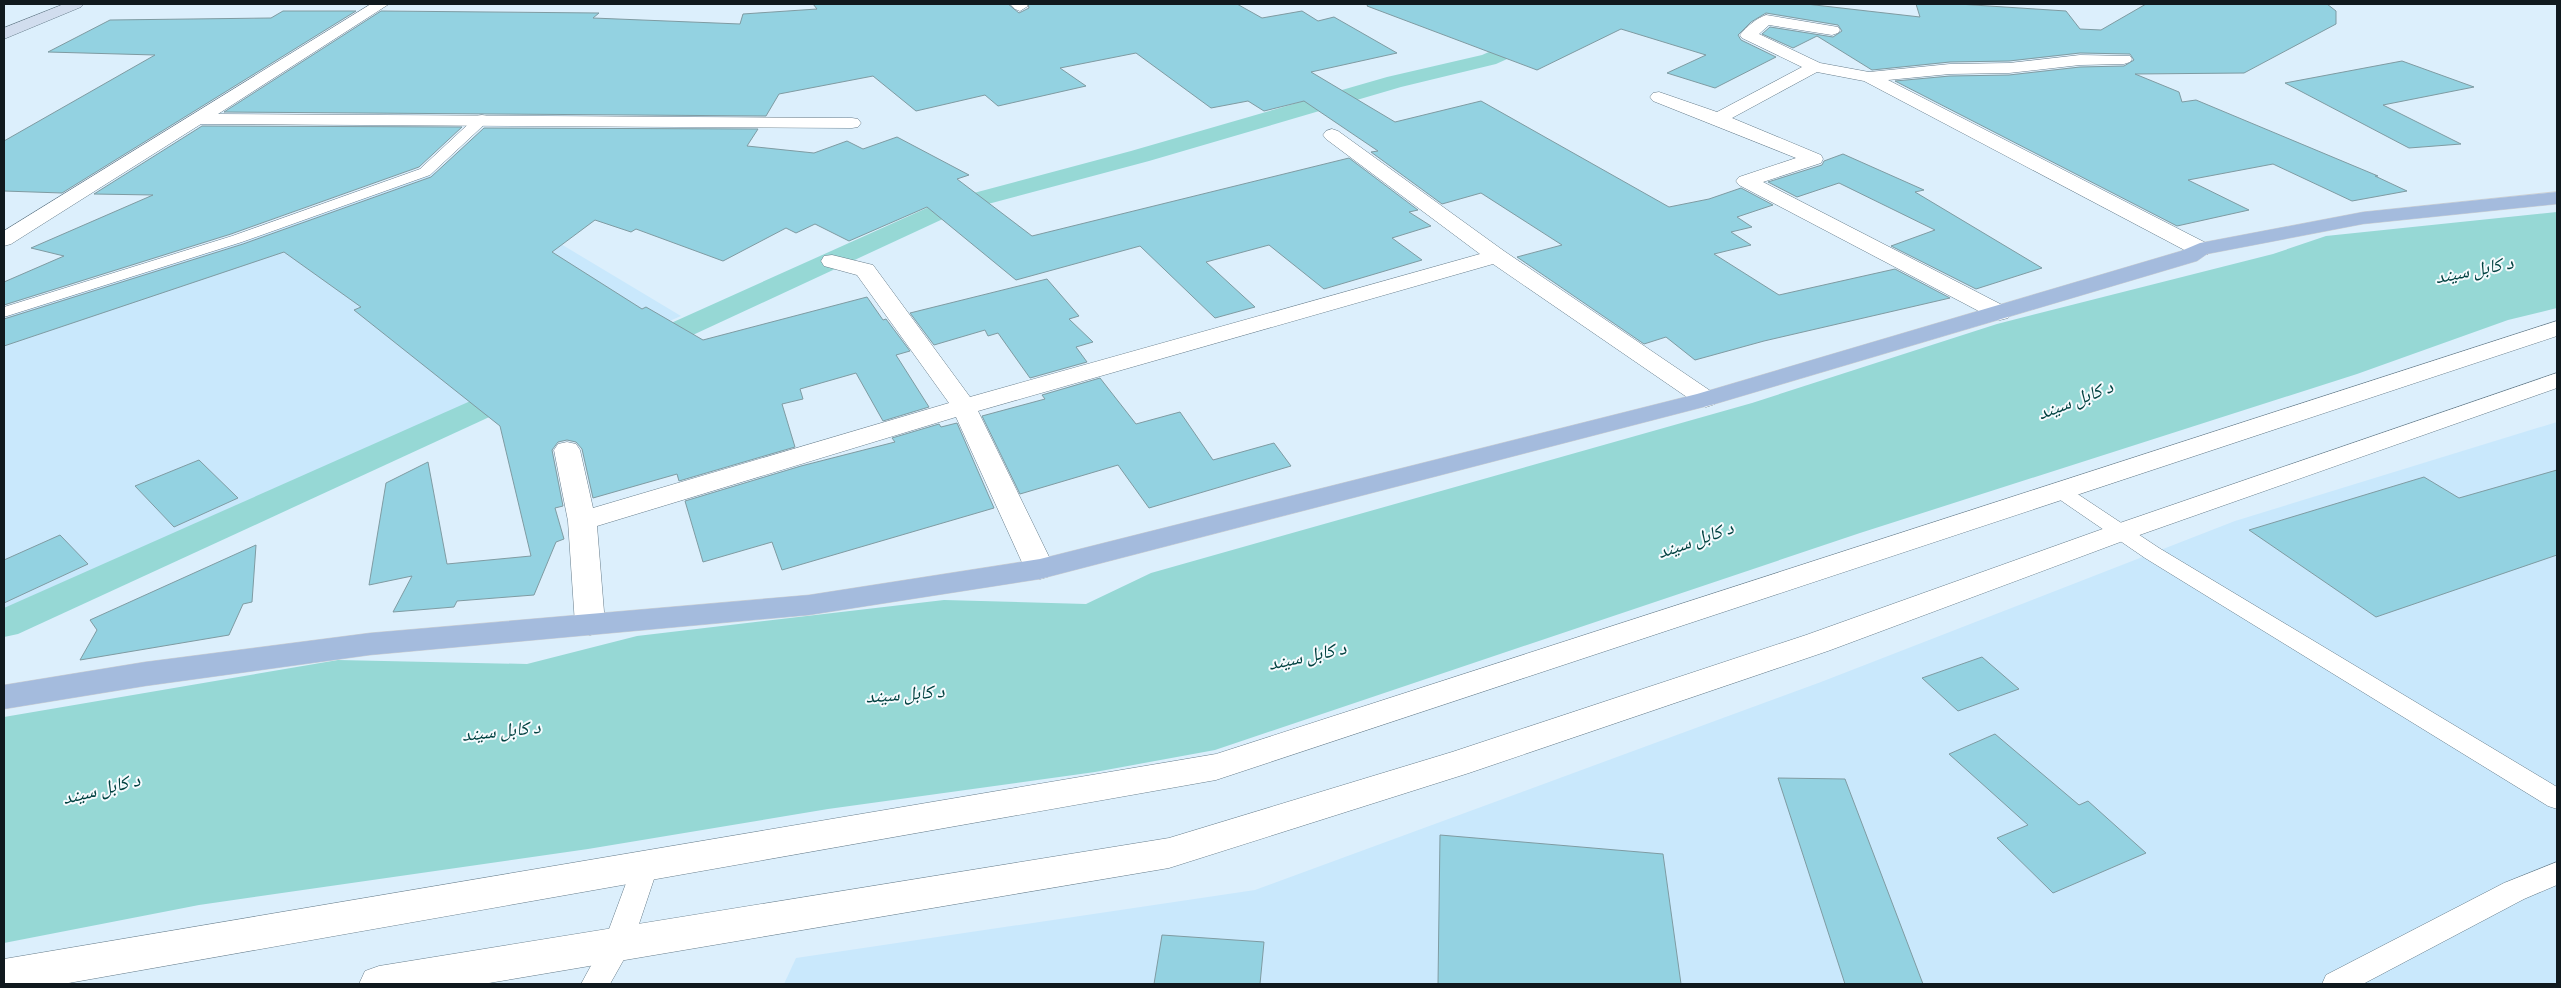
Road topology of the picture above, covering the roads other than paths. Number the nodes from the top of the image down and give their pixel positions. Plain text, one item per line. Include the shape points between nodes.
1 (76, 4) edge
2 (381, 4) edge
3 (1832, 30) dead end
4 (4, 34) edge
5 (2124, 59) dead end
6 (1815, 67) junction
7 (1869, 77) junction
8 (1659, 97) dead end
9 (1718, 118) junction
10 (198, 119) junction
11 (482, 119) junction
12 (852, 123) dead end
13 (1332, 136) dead end
14 (2557, 198) edge
15 (4, 240) edge
16 (2200, 249) junction
17 (1496, 256) junction
18 (832, 261) dead end
19 (4, 312) edge
20 (2000, 313) junction
21 (2557, 328) edge
22 (2557, 380) edge
23 (1706, 399) junction
24 (964, 407) junction
25 (567, 450) dead end
26 (2060, 491) junction
27 (582, 521) junction
28 (2121, 532) junction
29 (1040, 569) junction
30 (590, 624) junction
31 (4, 697) edge
32 (2557, 799) edge
33 (645, 867) junction
34 (2557, 873) edge
35 (618, 945) junction
36 (4, 977) edge
37 (379, 984) edge
38 (594, 984) edge
39 (2336, 984) edge

1 - 4 main road
2 - 10 street
3 - 6 street via 1766,20 1748,35
5 - 7 street
6 - 7 street
6 - 9 street
7 - 16 street
8 - 9 street
9 - 20 street via 1814,159 1746,181
10 - 11 street
10 - 15 street
11 - 12 street
11 - 19 lane via 424,172 237,239
13 - 17 street
14 - 16 main road via 2363,218
16 - 20 main road via 2189,256
17 - 23 street
17 - 24 street
18 - 24 street via 864,270
20 - 23 main road
21 - 26 street
22 - 28 street
23 - 29 main road
24 - 27 street
24 - 29 street
25 - 27 street
26 - 28 lane
26 - 33 street via 1216,767
27 - 30 street
28 - 32 lane
28 - 35 street via 1817,643 1476,758 1170,852
29 - 30 main road via 809,605
30 - 31 main road via 370,644 145,674
33 - 35 lane
33 - 36 street
34 - 39 lane via 2514,891
35 - 37 street
35 - 38 lane

